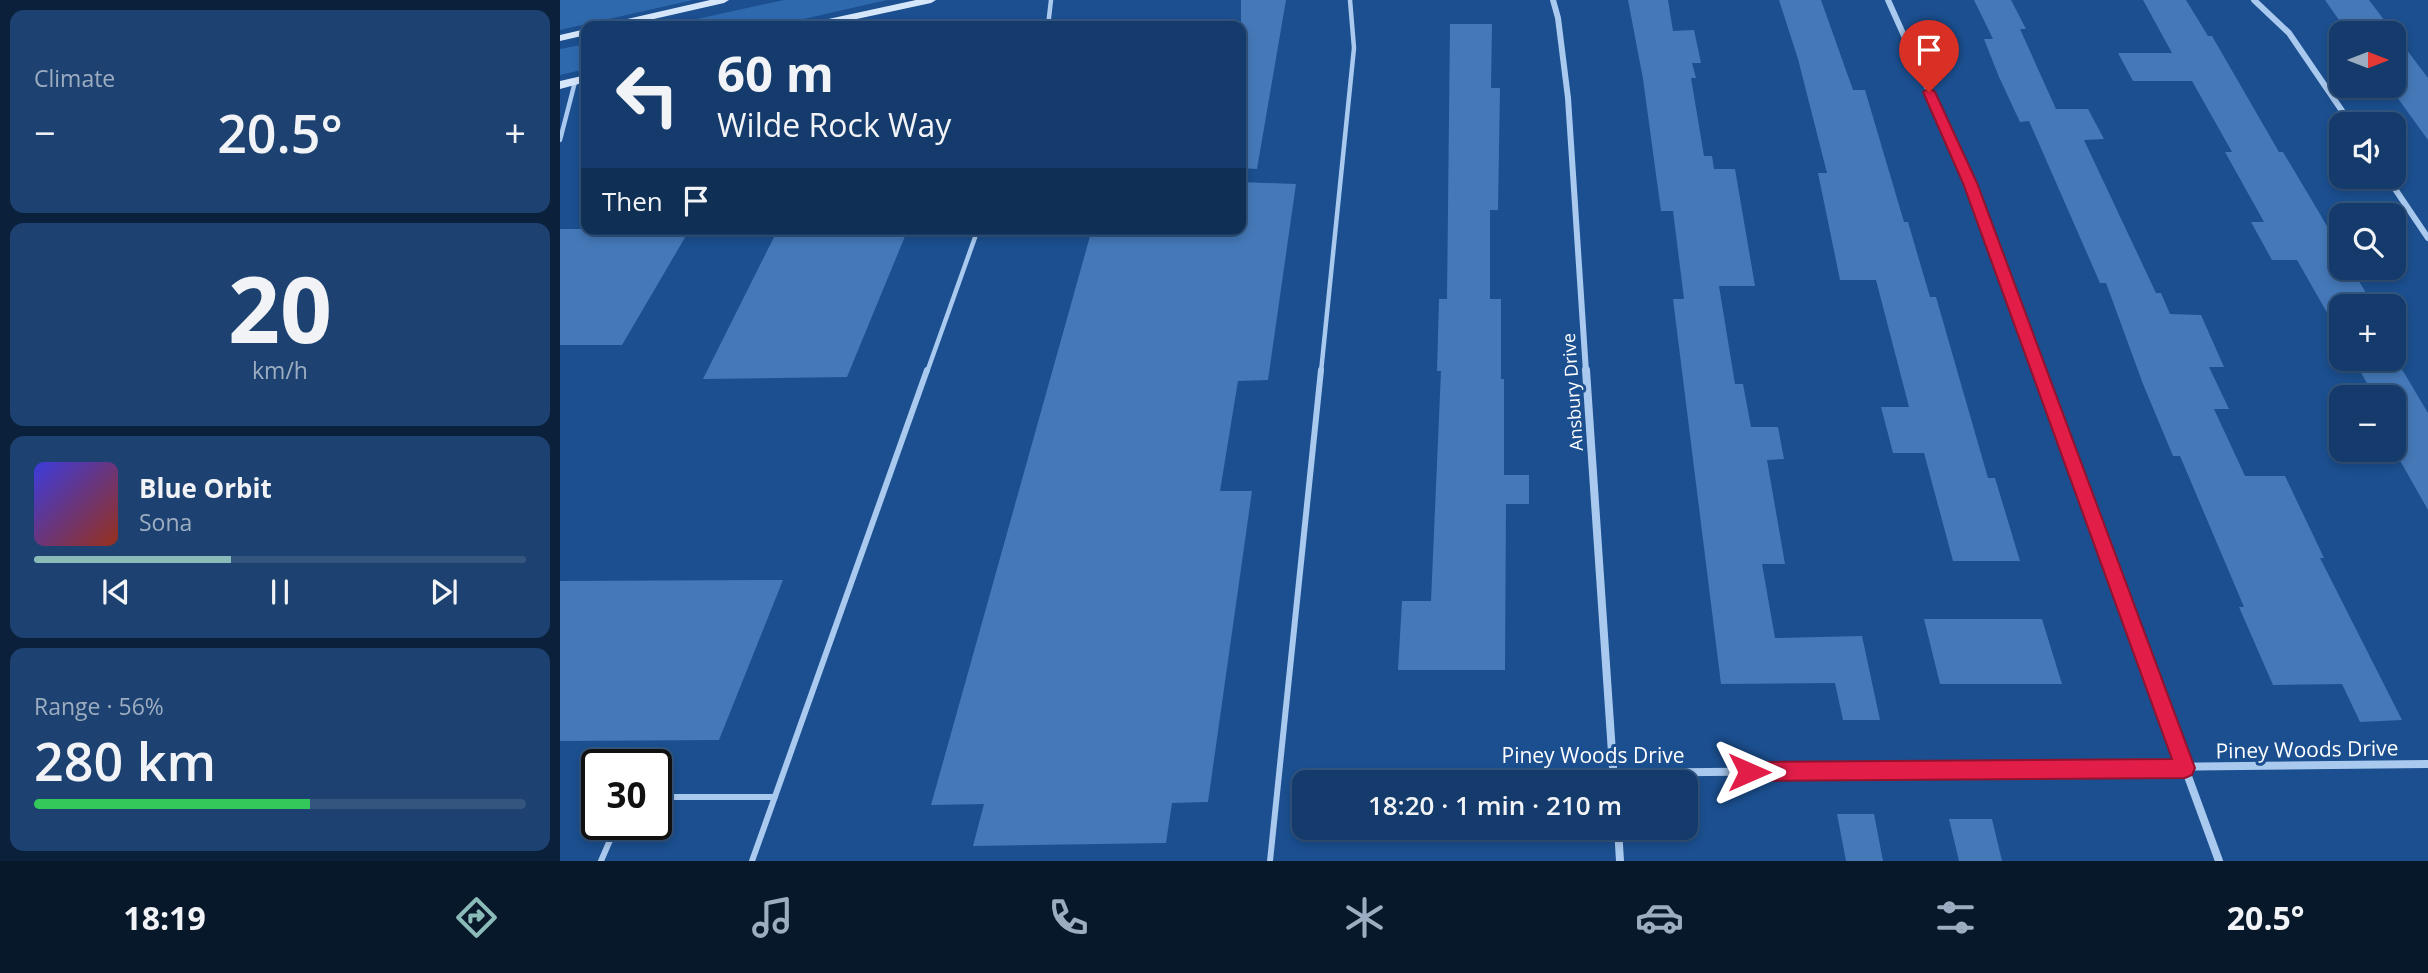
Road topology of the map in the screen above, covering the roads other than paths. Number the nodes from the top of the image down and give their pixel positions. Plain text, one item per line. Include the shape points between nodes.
1 (724, 0) edge
2 (931, 0) edge
3 (1051, 0) edge
4 (1350, 0) edge
5 (1553, 0) edge
6 (1888, 0) edge
7 (2254, 0) edge
8 (632, 21) edge
9 (833, 21) edge
10 (1049, 21) edge
11 (581, 33) edge
12 (560, 38) edge
13 (581, 80) edge
14 (560, 85) edge
15 (2343, 112) edge
16 (560, 140) edge
17 (2395, 189) edge
18 (976, 235) edge
19 (2428, 238) edge
20 (2428, 764) edge
21 (2185, 768) junction
22 (1613, 770) edge
23 (1698, 777) edge
24 (672, 797) edge
25 (775, 797) junction
26 (610, 840) edge
27 (1619, 840) edge
28 (601, 861) edge
29 (752, 861) edge
30 (1270, 861) edge
31 (1620, 861) edge
32 (2219, 861) edge

1 - 8 street
2 - 9 street
3 - 10 lane
4 - 30 lane via 1354,48
5 - 22 street, Ansbury Drive via 1568,99
6 - 21 street via 1970,183
7 - 15 street via 2289,33
11 - 12 street
13 - 14 street
13 - 16 lane
17 - 19 street
18 - 25 lane
20 - 21 street, Piney Woods Drive
21 - 23 street, Piney Woods Drive
21 - 32 street
24 - 25 lane
25 - 29 lane
26 - 28 lane
27 - 31 street

